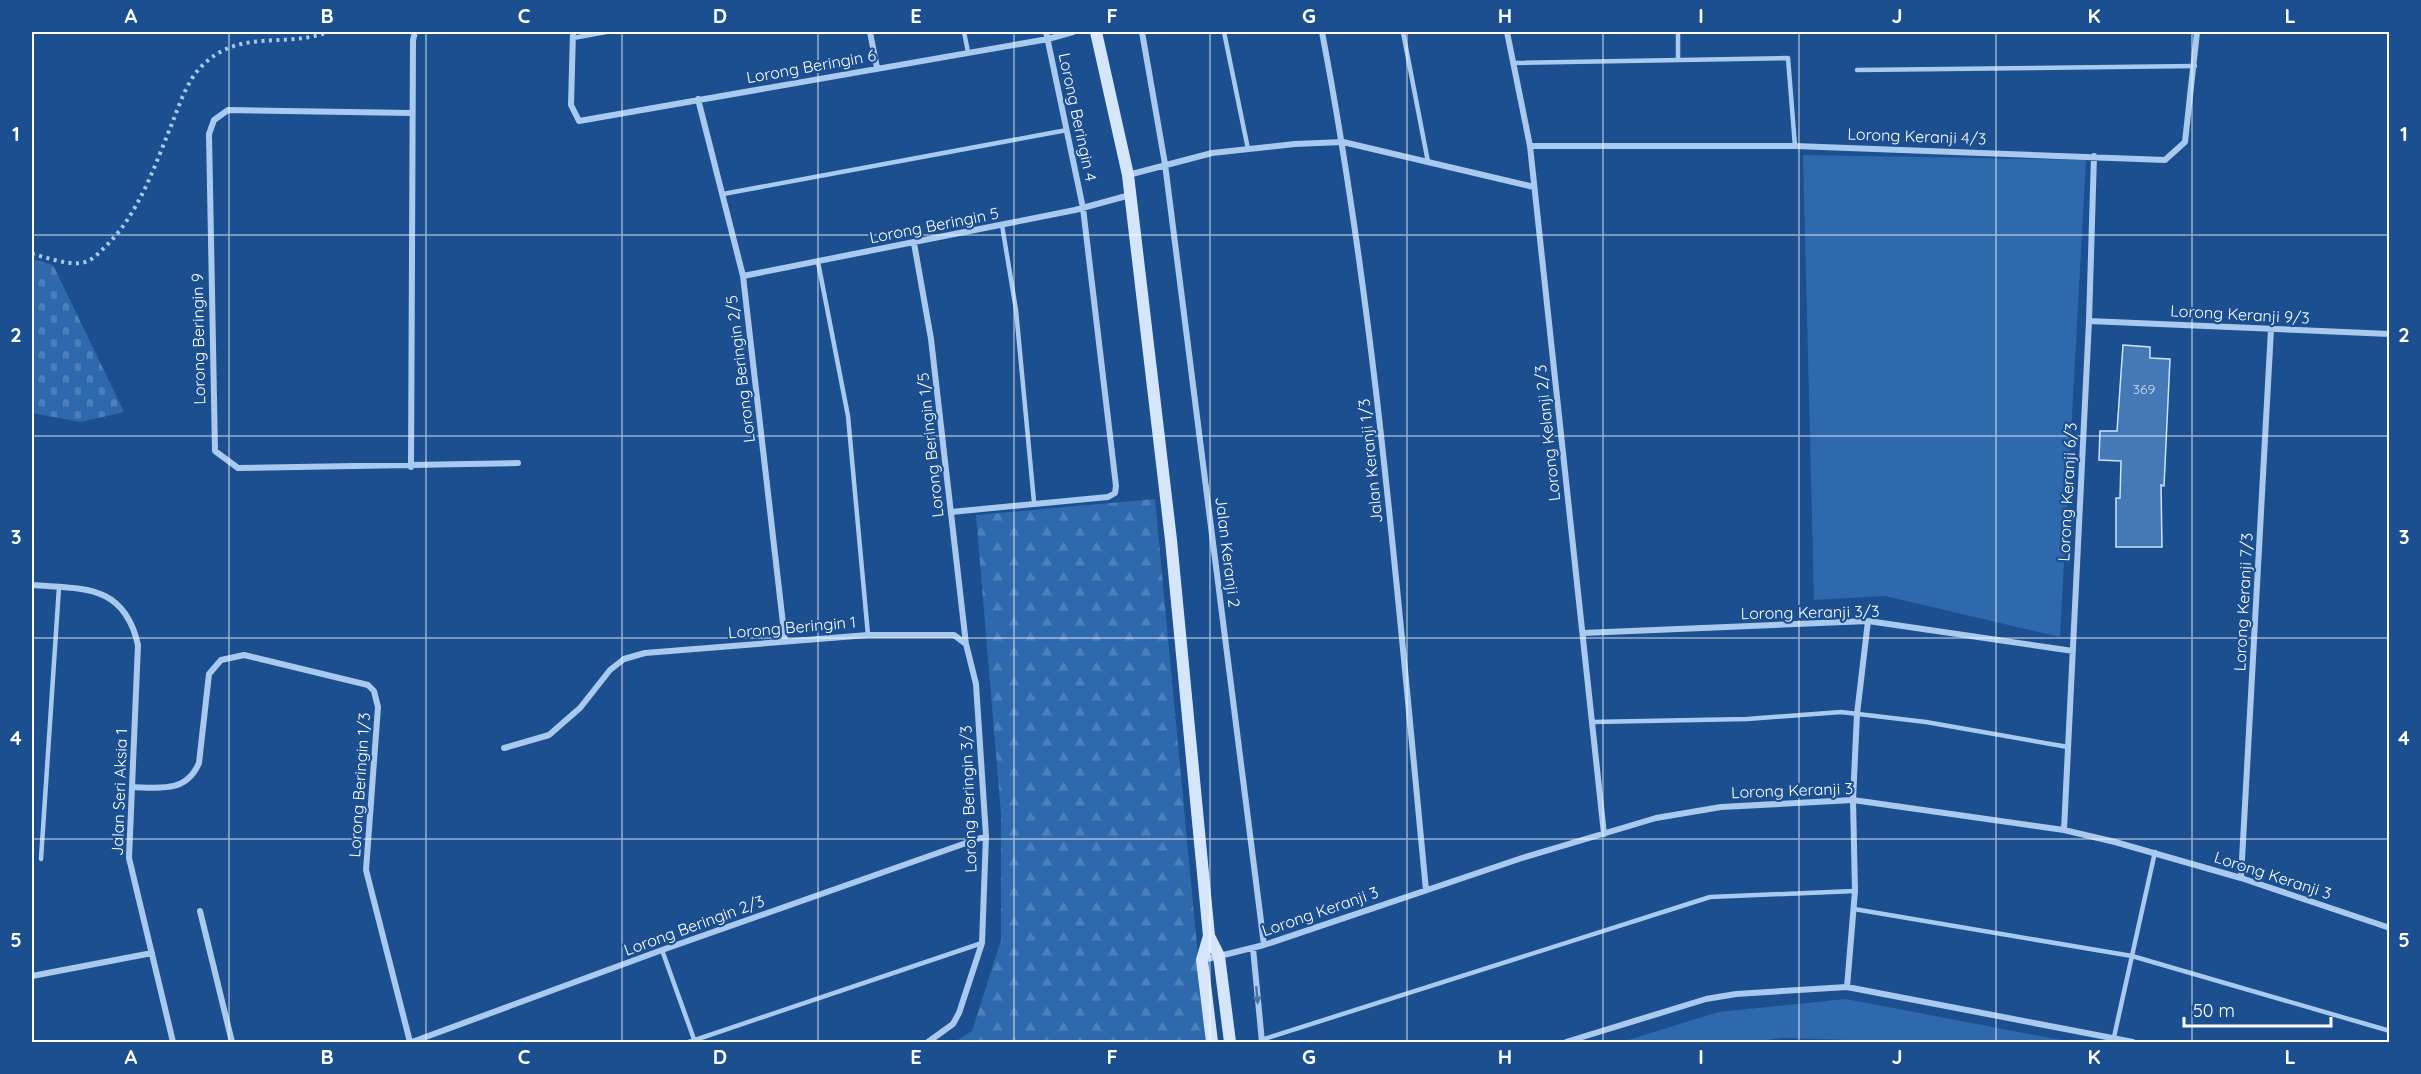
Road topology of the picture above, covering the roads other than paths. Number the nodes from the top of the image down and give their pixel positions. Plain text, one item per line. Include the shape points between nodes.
1 (415, 32) edge
2 (606, 32) edge
3 (870, 32) edge
4 (964, 32) edge
5 (1073, 32) edge
6 (1096, 32) edge
7 (1142, 32) edge
8 (1224, 32) edge
9 (1322, 32) edge
10 (1403, 32) edge
11 (1507, 32) edge
12 (1678, 32) edge
13 (2197, 32) edge
14 (573, 35) edge
15 (1047, 35) edge
16 (968, 52) junction
17 (1678, 60) junction
18 (1513, 63) junction
19 (2195, 66) junction
20 (877, 68) junction
21 (1857, 70) dead end
22 (698, 99) junction
23 (411, 113) junction
24 (1067, 130) junction
25 (1343, 142) junction
26 (1530, 146) junction
27 (1795, 146) junction
28 (1248, 149) junction
29 (2094, 156) junction
30 (1428, 162) junction
31 (1165, 164) junction
32 (1128, 175) junction
33 (1534, 187) junction
34 (723, 194) junction
35 (1130, 195) junction
36 (1083, 208) junction
37 (1002, 225) junction
38 (914, 243) junction
39 (818, 262) junction
40 (743, 276) junction
41 (2089, 321) junction
42 (2271, 328) junction
43 (2390, 334) edge
44 (518, 463) dead end
45 (411, 467) junction
46 (1034, 502) junction
47 (951, 512) junction
48 (32, 585) edge
49 (59, 587) junction
50 (1868, 621) junction
51 (1583, 633) junction
52 (868, 634) junction
53 (785, 640) junction
54 (966, 644) junction
55 (2073, 651) junction
56 (1857, 714) junction
57 (1592, 722) junction
58 (2068, 747) junction
59 (504, 748) dead end
60 (132, 787) junction
61 (1853, 800) junction
62 (2064, 830) junction
63 (1604, 834) junction
64 (986, 836) junction
65 (2155, 852) junction
66 (41, 859) dead end
67 (2241, 878) junction
68 (1426, 890) junction
69 (1855, 891) junction
70 (1854, 909) junction
71 (200, 911) dead end
72 (2390, 928) edge
73 (1209, 936) junction
74 (982, 943) junction
75 (1264, 945) junction
76 (1253, 948) junction
77 (662, 950) junction
78 (152, 953) junction
79 (1219, 956) junction
80 (2132, 956) junction
81 (1202, 960) junction
82 (32, 976) edge
83 (1847, 987) junction
84 (2390, 1032) edge
85 (2114, 1037) junction
86 (931, 1041) edge
87 (1262, 1041) edge
88 (173, 1042) edge
89 (231, 1042) edge
90 (411, 1042) edge
91 (693, 1042) edge
92 (1212, 1042) edge
93 (1230, 1042) edge
94 (1566, 1042) edge
95 (2133, 1042) edge

1 - 23 street
2 - 14 lane
3 - 20 street
4 - 16 lane
5 - 15 street, Lorong Beringin 6
6 - 32 street
7 - 31 street, Jalan Keranji 2
8 - 28 lane
9 - 25 street, Jalan Keranji 1/3
10 - 30 lane
11 - 18 street, Lorong Kelanji 2/3
12 - 17 lane
13 - 19 street, Lorong Keranji 4/3
14 - 22 street, Lorong Beringin 6 via 571,105 579,121
15 - 16 street, Lorong Beringin 6
15 - 24 street, Lorong Beringin 4
16 - 20 street, Lorong Beringin 6
17 - 18 lane
17 - 27 lane via 1788,58
18 - 26 street, Lorong Kelanji 2/3
19 - 21 lane
19 - 29 street, Lorong Keranji 4/3 via 2185,142 2178,151 2164,160
20 - 22 street, Lorong Beringin 6
22 - 34 street, Lorong Beringin 2/5
23 - 45 street
23 - 45 street, Lorong Beringin 9 via 228,111 214,120 209,134 215,451 238,468
24 - 34 lane
24 - 36 street, Lorong Beringin 4
25 - 28 street
25 - 30 street
25 - 68 street, Jalan Keranji 1/3 via 1372,348
26 - 27 street, Lorong Keranji 4/3
26 - 33 street, Lorong Kelanji 2/3
27 - 29 street, Lorong Keranji 4/3
28 - 31 street
29 - 41 street, Lorong Keranji 6/3
30 - 33 street
31 - 32 street
31 - 75 street, Jalan Keranji 2
32 - 35 street
33 - 51 street, Lorong Kelanji 2/3
34 - 40 street, Lorong Beringin 2/5
35 - 36 street, Lorong Beringin 5
35 - 73 street via 1171,540
36 - 37 street, Lorong Beringin 5
36 - 46 street, Lorong Beringin 4 via 1115,493 1108,497
37 - 38 street, Lorong Beringin 5
37 - 46 lane via 1016,310
38 - 39 street, Lorong Beringin 5
38 - 47 street, Lorong Beringin 1/5 via 931,339
39 - 40 street, Lorong Beringin 5
39 - 52 lane via 848,416
40 - 53 street, Lorong Beringin 2/5
41 - 42 street, Lorong Keranji 9/3
41 - 55 street, Lorong Keranji 6/3
42 - 43 street, Lorong Keranji 9/3
42 - 67 street, Lorong Keranji 7/3
44 - 45 street, Lorong Beringin 9
46 - 47 street
47 - 54 street, Lorong Beringin 1/5
48 - 49 street
49 - 60 street, Jalan Seri Aksia 1 via 93,589 128,617 138,645
49 - 66 lane
50 - 51 street, Lorong Keranji 3/3
50 - 55 street, Lorong Keranji 3/3
50 - 56 street
51 - 57 street, Lorong Kelanji 2/3
52 - 53 street, Lorong Beringin 1
52 - 54 street, Lorong Beringin 1 via 954,635
53 - 59 street, Lorong Beringin 1 via 645,653 624,659 610,670 580,708 549,735
54 - 64 street, Lorong Beringin 3/3 via 976,684
55 - 58 street, Lorong Keranji 6/3
56 - 57 lane
56 - 58 lane
56 - 61 street
57 - 63 street, Lorong Kelanji 2/3
58 - 62 street, Lorong Keranji 6/3
60 - 78 street, Jalan Seri Aksia 1 via 129,858
60 - 90 street, Lorong Beringin 1/3 via 167,789 194,774 199,763 209,674 221,660 244,655 368,685 378,707 366,870
61 - 62 street, Lorong Keranji 3
61 - 63 street, Lorong Keranji 3 via 1721,807
61 - 69 street
62 - 65 street, Lorong Keranji 3
63 - 68 street, Lorong Keranji 3
64 - 74 street, Lorong Beringin 3/3
64 - 77 street, Lorong Beringin 2/3
65 - 67 street, Lorong Keranji 3
65 - 80 lane
67 - 72 street, Lorong Keranji 3
68 - 75 street, Lorong Keranji 3
69 - 70 street
69 - 87 lane via 1710,897
70 - 80 lane
70 - 83 street
71 - 89 street
73 - 79 street
73 - 81 street
74 - 86 street, Lorong Beringin 3/3 via 959,1013 953,1024
74 - 91 lane
75 - 76 street, Lorong Keranji 3
76 - 79 street, Lorong Keranji 3
76 -> 87 street
77 - 90 street, Lorong Beringin 2/3
77 - 91 lane
78 - 82 street
78 - 88 street, Jalan Seri Aksia 1
79 - 81 street, Lorong Keranji 3
79 - 93 street
80 - 84 lane
80 - 85 lane
81 - 92 street
83 - 85 street
83 - 94 street via 1706,999
85 - 95 street

